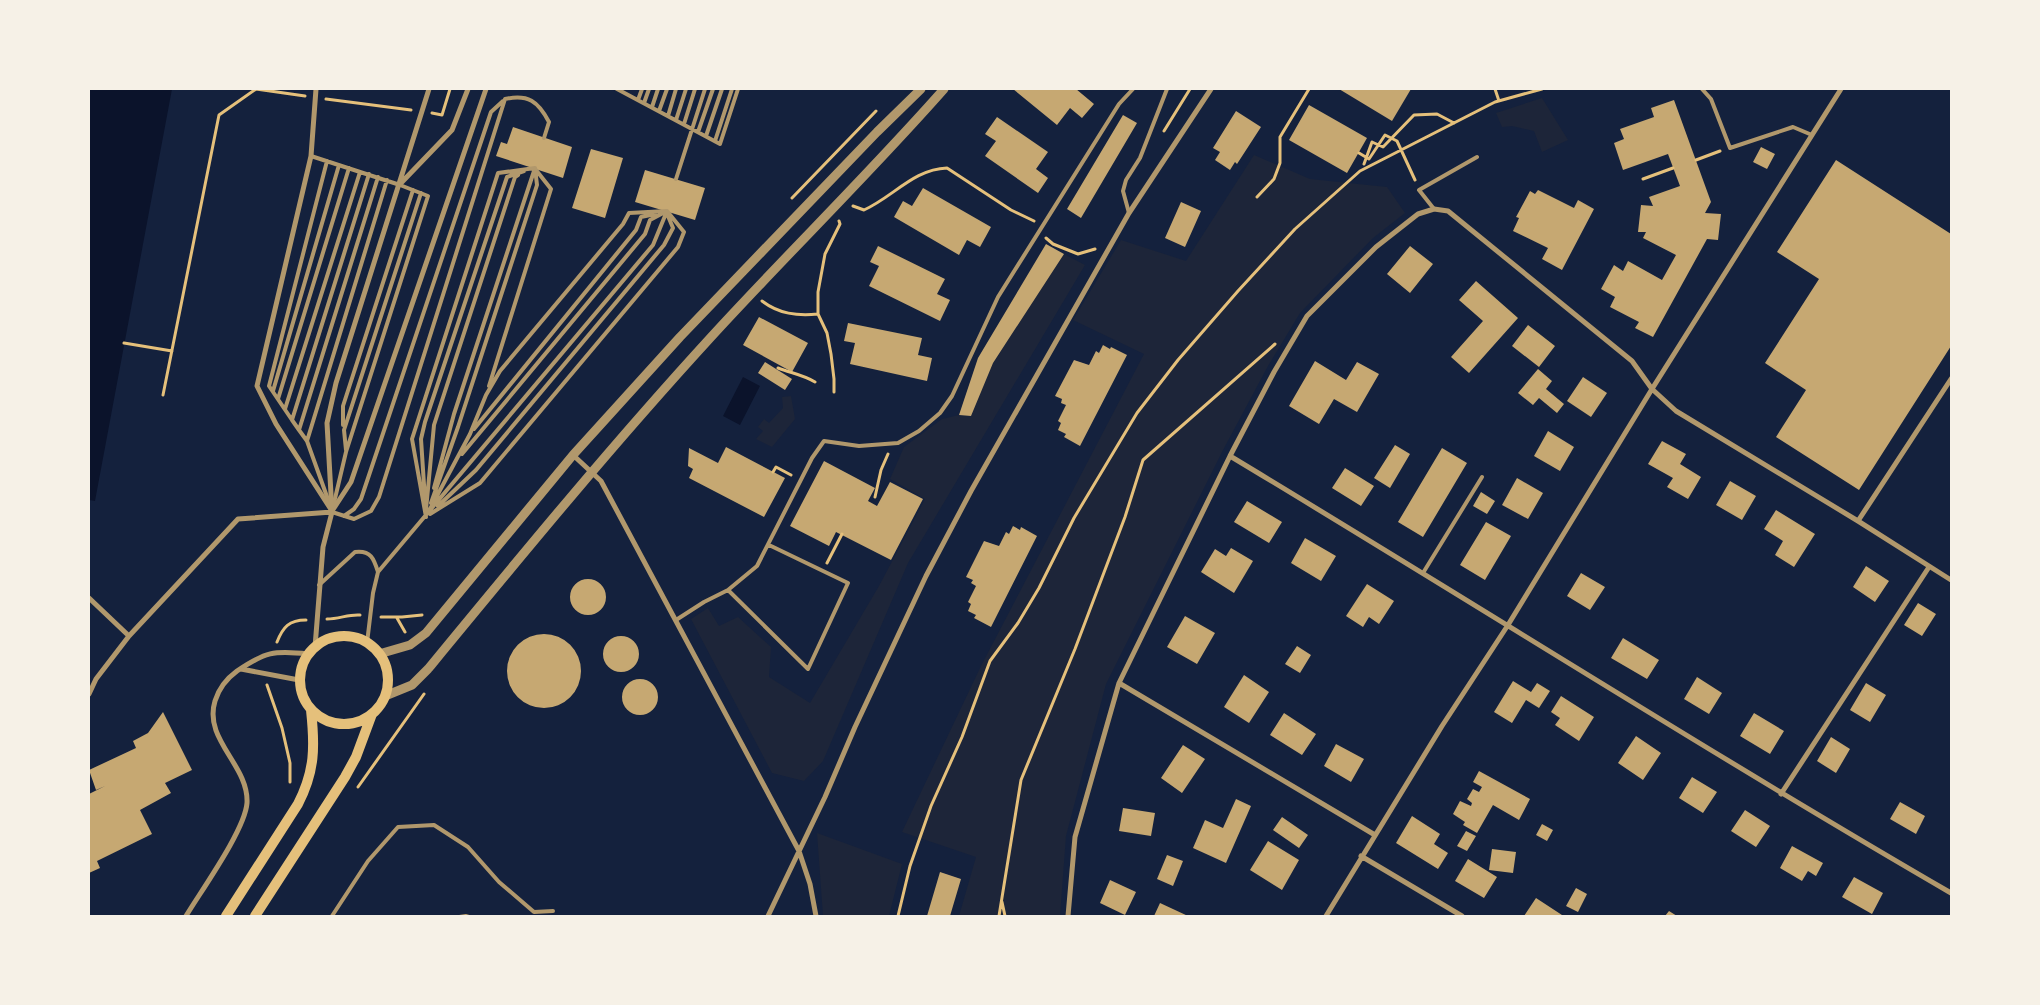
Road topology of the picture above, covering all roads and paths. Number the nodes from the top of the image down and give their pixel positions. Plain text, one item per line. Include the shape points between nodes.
1 (316, 89) edge
2 (429, 89) edge
3 (450, 89) edge
4 (468, 89) edge
5 (486, 89) edge
6 (620, 89) edge
7 (632, 89) edge
8 (642, 89) edge
9 (649, 89) edge
10 (658, 89) edge
11 (667, 89) edge
12 (676, 89) edge
13 (686, 89) edge
14 (695, 89) edge
15 (705, 89) edge
16 (713, 89) edge
17 (722, 89) edge
18 (732, 89) edge
19 (738, 89) edge
20 (921, 89) edge
21 (944, 89) edge
22 (1133, 89) edge
23 (1167, 89) edge
24 (1211, 89) edge
25 (1309, 89) edge
26 (1495, 89) edge
27 (1542, 89) edge
28 (1702, 89) edge
29 (1841, 89) edge
30 (630, 95) junction
31 (315, 97) dead end
32 (325, 98) dead end
33 (505, 99) junction
34 (638, 100) junction
35 (1499, 101) junction
36 (644, 103) junction
37 (652, 107) junction
38 (877, 110) dead end
39 (412, 111) dead end
40 (659, 111) junction
41 (422, 112) dead end
42 (668, 116) junction
43 (676, 120) junction
44 (1454, 123) junction
45 (684, 124) junction
46 (692, 128) junction
47 (698, 132) junction
48 (1812, 135) junction
49 (706, 136) junction
50 (544, 138) dead end
51 (715, 142) junction
52 (1372, 142) junction
53 (1730, 148) junction
54 (1358, 153) dead end
55 (311, 156) junction
56 (1363, 156) junction
57 (1477, 157) dead end
58 (1696, 160) dead end
59 (327, 161) junction
60 (1364, 164) dead end
61 (339, 165) junction
62 (349, 168) junction
63 (535, 168) junction
64 (1673, 168) dead end
65 (360, 172) junction
66 (1412, 172) dead end
67 (369, 174) junction
68 (378, 177) junction
69 (387, 180) junction
70 (676, 180) dead end
71 (1643, 180) dead end
72 (400, 185) junction
73 (412, 190) junction
74 (421, 193) junction
75 (1257, 197) dead end
76 (856, 198) dead end
77 (787, 204) dead end
78 (1434, 210) junction
79 (667, 211) junction
80 (1129, 213) junction
81 (837, 218) dead end
82 (1042, 226) junction
83 (1111, 246) junction
84 (766, 293) dead end
85 (760, 299) junction
86 (754, 305) dead end
87 (818, 314) junction
88 (1278, 342) dead end
89 (124, 343) dead end
90 (172, 351) junction
91 (778, 368) dead end
92 (1951, 379) edge
93 (815, 382) dead end
94 (1652, 389) junction
95 (273, 391) junction
96 (834, 392) dead end
97 (162, 395) dead end
98 (486, 395) junction
99 (278, 399) junction
100 (285, 409) junction
101 (292, 420) junction
102 (300, 430) junction
103 (344, 430) junction
104 (470, 434) junction
105 (307, 441) junction
106 (892, 444) junction
107 (346, 452) junction
108 (573, 455) junction
109 (1230, 456) junction
110 (456, 461) junction
111 (591, 471) junction
112 (773, 472) dead end
113 (1482, 477) dead end
114 (801, 480) junction
115 (875, 497) dead end
116 (332, 512) junction
117 (344, 516) junction
118 (426, 517) junction
119 (1858, 521) junction
120 (842, 534) dead end
121 (769, 545) junction
122 (1929, 567) junction
123 (823, 571) junction
124 (378, 572) junction
125 (1424, 573) junction
126 (1951, 580) edge
127 (318, 586) junction
128 (728, 590) junction
129 (89, 598) edge
130 (426, 614) dead end
131 (370, 616) junction
132 (316, 619) junction
133 (676, 620) junction
134 (1508, 625) junction
135 (130, 636) junction
136 (368, 643) junction
137 (311, 650) junction
138 (273, 653) junction
139 (380, 654) junction
140 (241, 669) junction
141 (267, 673) junction
142 (300, 680) junction
143 (1119, 683) junction
144 (427, 691) dead end
145 (89, 694) edge
146 (385, 696) junction
147 (312, 710) junction
148 (372, 714) junction
149 (358, 787) dead end
150 (289, 790) dead end
151 (1781, 794) junction
152 (1375, 835) junction
153 (799, 851) junction
154 (1362, 856) junction
155 (1951, 893) edge
156 (1001, 899) junction
157 (553, 911) dead end
158 (186, 916) edge
159 (226, 916) edge
160 (255, 916) edge
161 (332, 916) edge
162 (768, 916) edge
163 (816, 916) edge
164 (898, 916) edge
165 (999, 916) edge
166 (1004, 916) edge
167 (1068, 916) edge
168 (1326, 916) edge
169 (1462, 916) edge

1 - 55 street
2 - 72 street
3 - 41 path via 442,115
4 - 72 street via 452,130
5 - 116 street via 351,482
6 - 30 lane
7 - 30 lane
8 - 34 lane
9 - 36 lane
10 - 37 lane
11 - 40 lane
12 - 42 lane
13 - 43 lane
14 - 45 lane
15 - 46 lane
16 - 47 lane
17 - 49 lane
18 - 51 lane
19 - 51 lane via 720,144
20 - 108 street via 680,337
21 - 111 street via 712,336
22 - 82 lane via 1119,104
23 - 80 lane via 1140,158 1126,180 1123,191
24 - 80 street
25 - 75 path via 1280,137 1280,163 1274,179
26 - 35 path
27 - 35 path
28 - 53 lane via 1711,99
29 - 48 street
30 - 34 lane
31 - 90 path via 256,89 219,115
32 - 39 path
33 - 50 lane via 518,96 531,100 542,109 549,122
33 - 117 lane via 492,112 361,499
33 - 117 lane via 379,497 371,510 354,519
34 - 36 lane
35 - 44 path
36 - 37 lane
37 - 40 lane
38 - 77 path
40 - 42 lane
42 - 43 lane
43 - 45 lane
44 - 52 path via 1437,114 1414,115 1383,147
44 - 164 path via 1360,171 1295,229 1178,360 1137,412 1074,518 1039,588 990,660 962,736 931,806 910,866
45 - 46 lane
46 - 47 lane
46 - 70 lane
47 - 49 lane
48 - 53 lane via 1793,127
48 - 94 street
49 - 51 lane
52 - 56 path
52 - 60 path
53 - 58 path
54 - 56 path
55 - 59 lane
55 - 116 street via 257,386 276,424
56 - 66 path via 1369,159 1386,135 1397,141
57 - 78 lane via 1419,190
59 - 61 lane
59 - 95 lane via 269,386
61 - 62 lane
61 - 95 lane
62 - 65 lane
62 - 99 lane
63 - 98 lane via 551,189
63 - 118 lane via 454,414
63 - 118 lane via 537,185
63 - 118 lane via 515,177 434,425
63 - 118 lane via 507,177 425,422 421,439
63 - 118 lane via 498,173 412,439
64 - 71 path
65 - 67 lane
65 - 100 lane
67 - 68 lane
67 - 101 lane
68 - 69 lane
68 - 102 lane
69 - 72 lane
69 - 105 lane
72 - 73 lane
72 - 116 street via 336,383 327,423
73 - 74 lane
73 - 103 lane via 343,406
74 - 103 lane
74 - 107 lane via 428,196
76 - 82 path via 850,205 864,210 920,175 947,168
78 - 94 street via 1448,211 1632,361
78 - 109 street via 1418,214 1376,247 1307,316
79 - 98 lane via 629,213 500,371
79 - 104 lane via 641,217 636,230
79 - 110 lane via 650,220 645,234
79 - 118 lane via 653,245
79 - 118 lane via 673,228 664,245 476,470
79 - 118 lane via 684,232 678,247 480,483
80 - 83 street
81 - 87 path via 840,224 825,254 821,271
82 - 83 path via 1046,238 1053,244 1078,254
82 - 106 lane via 998,297 952,396 940,414 919,431
83 - 153 street via 970,491 926,576
84 - 85 path
85 - 86 path
85 - 87 path via 774,310 801,316
87 - 96 path via 827,333
88 - 156 path via 1143,460 1075,649 1020,780
89 - 90 path
90 - 97 path
91 - 93 path
92 - 119 street
94 - 119 street via 1676,411
94 - 134 street
95 - 99 lane
98 - 104 lane
99 - 100 lane
100 - 101 lane
101 - 102 lane
102 - 105 lane
103 - 107 lane
104 - 110 lane
105 - 116 lane
106 - 114 lane via 859,446 824,441
106 - 115 path via 881,470
107 - 116 lane
108 - 111 street
108 - 139 street via 426,633 410,645
109 - 125 street
109 - 143 street
110 - 118 lane
111 - 133 street via 601,481
111 - 146 street via 428,669 412,684
112 - 114 path via 776,467
113 - 125 lane
114 - 121 lane
116 - 117 lane
116 - 127 street
116 - 135 street via 238,520
118 - 124 lane
119 - 122 street
120 - 123 path
121 - 123 lane
121 - 128 lane via 757,566
122 - 126 street
122 - 151 street
123 - 128 lane via 848,583 808,668
124 - 127 lane via 374,558 363,551 356,552
124 - 131 lane
125 - 134 street
127 - 132 street
128 - 133 lane
129 - 135 street
130 - 131 path via 402,618
131 - 132 path
131 - 136 lane
132 - 137 street
132 - 138 path via 291,621 278,638
133 - 153 street
134 - 151 street
134 - 152 street
135 - 145 street via 96,679
136 - 137 main road via 340,636 329,638
136 - 139 main road
137 - 138 street
137 - 142 main road via 302,667
138 - 140 street via 256,658
139 - 146 main road via 388,675
140 - 141 street
140 - 158 street via 222,685 213,718 218,736 245,786 247,804 242,825
141 - 142 street
141 - 150 path via 266,687 282,728 290,763
142 - 147 main road via 303,696
143 - 152 street
143 - 167 street via 1075,837
144 - 149 path
146 - 148 main road
147 - 148 main road via 325,720 341,724 357,722
147 - 159 main road via 315,739 308,785
148 - 160 main road via 345,777
151 - 155 street
152 - 154 street
153 - 162 street
153 - 163 street
154 - 168 street
154 - 169 street
156 - 165 path
156 - 166 path
157 - 161 lane via 534,912 468,847 434,825 398,827 368,861

